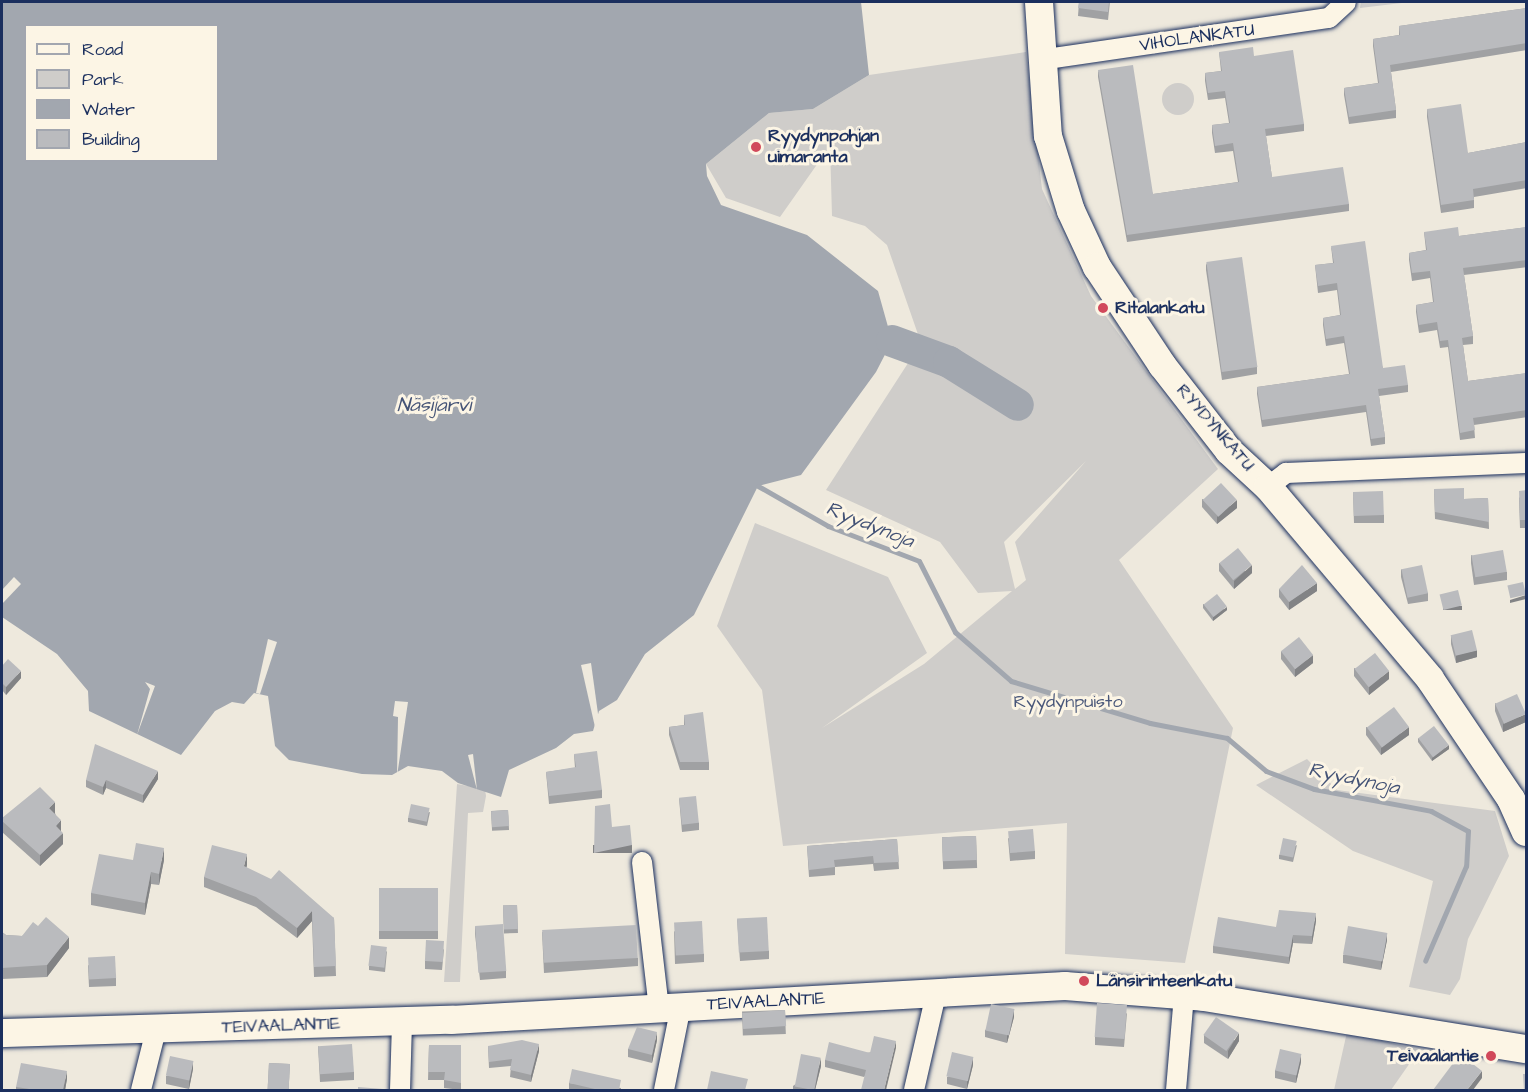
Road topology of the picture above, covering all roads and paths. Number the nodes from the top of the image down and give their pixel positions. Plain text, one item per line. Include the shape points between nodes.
1 (1038, 2) edge
2 (1346, 2) edge
3 (1040, 60) junction
4 (1527, 463) edge
5 (1268, 487) junction
6 (1527, 832) edge
7 (642, 862) dead end
8 (936, 994) junction
9 (1184, 995) junction
10 (670, 1007) junction
11 (402, 1022) junction
12 (156, 1030) junction
13 (2, 1033) edge
14 (1527, 1049) edge
15 (141, 1090) edge
16 (400, 1090) edge
17 (664, 1090) edge
18 (914, 1090) edge
19 (1176, 1090) edge

1 - 3 main road, RYYDYNKATU
2 - 3 street, VIHOLANKATU via 1329,18
3 - 5 main road, RYYDYNKATU via 1058,175 1097,267 1202,417
4 - 5 street via 1286,474
5 - 6 main road, RYYDYNKATU via 1430,679 1511,799
7 - 10 street
8 - 9 main road, TEIVAALANTIE via 1065,986
8 - 10 main road, TEIVAALANTIE
8 - 18 street
9 - 14 main road, TEIVAALANTIE
9 - 19 street
10 - 11 main road, TEIVAALANTIE
10 - 17 street
11 - 12 main road, TEIVAALANTIE
11 - 16 street
12 - 13 main road, TEIVAALANTIE
12 - 15 street

